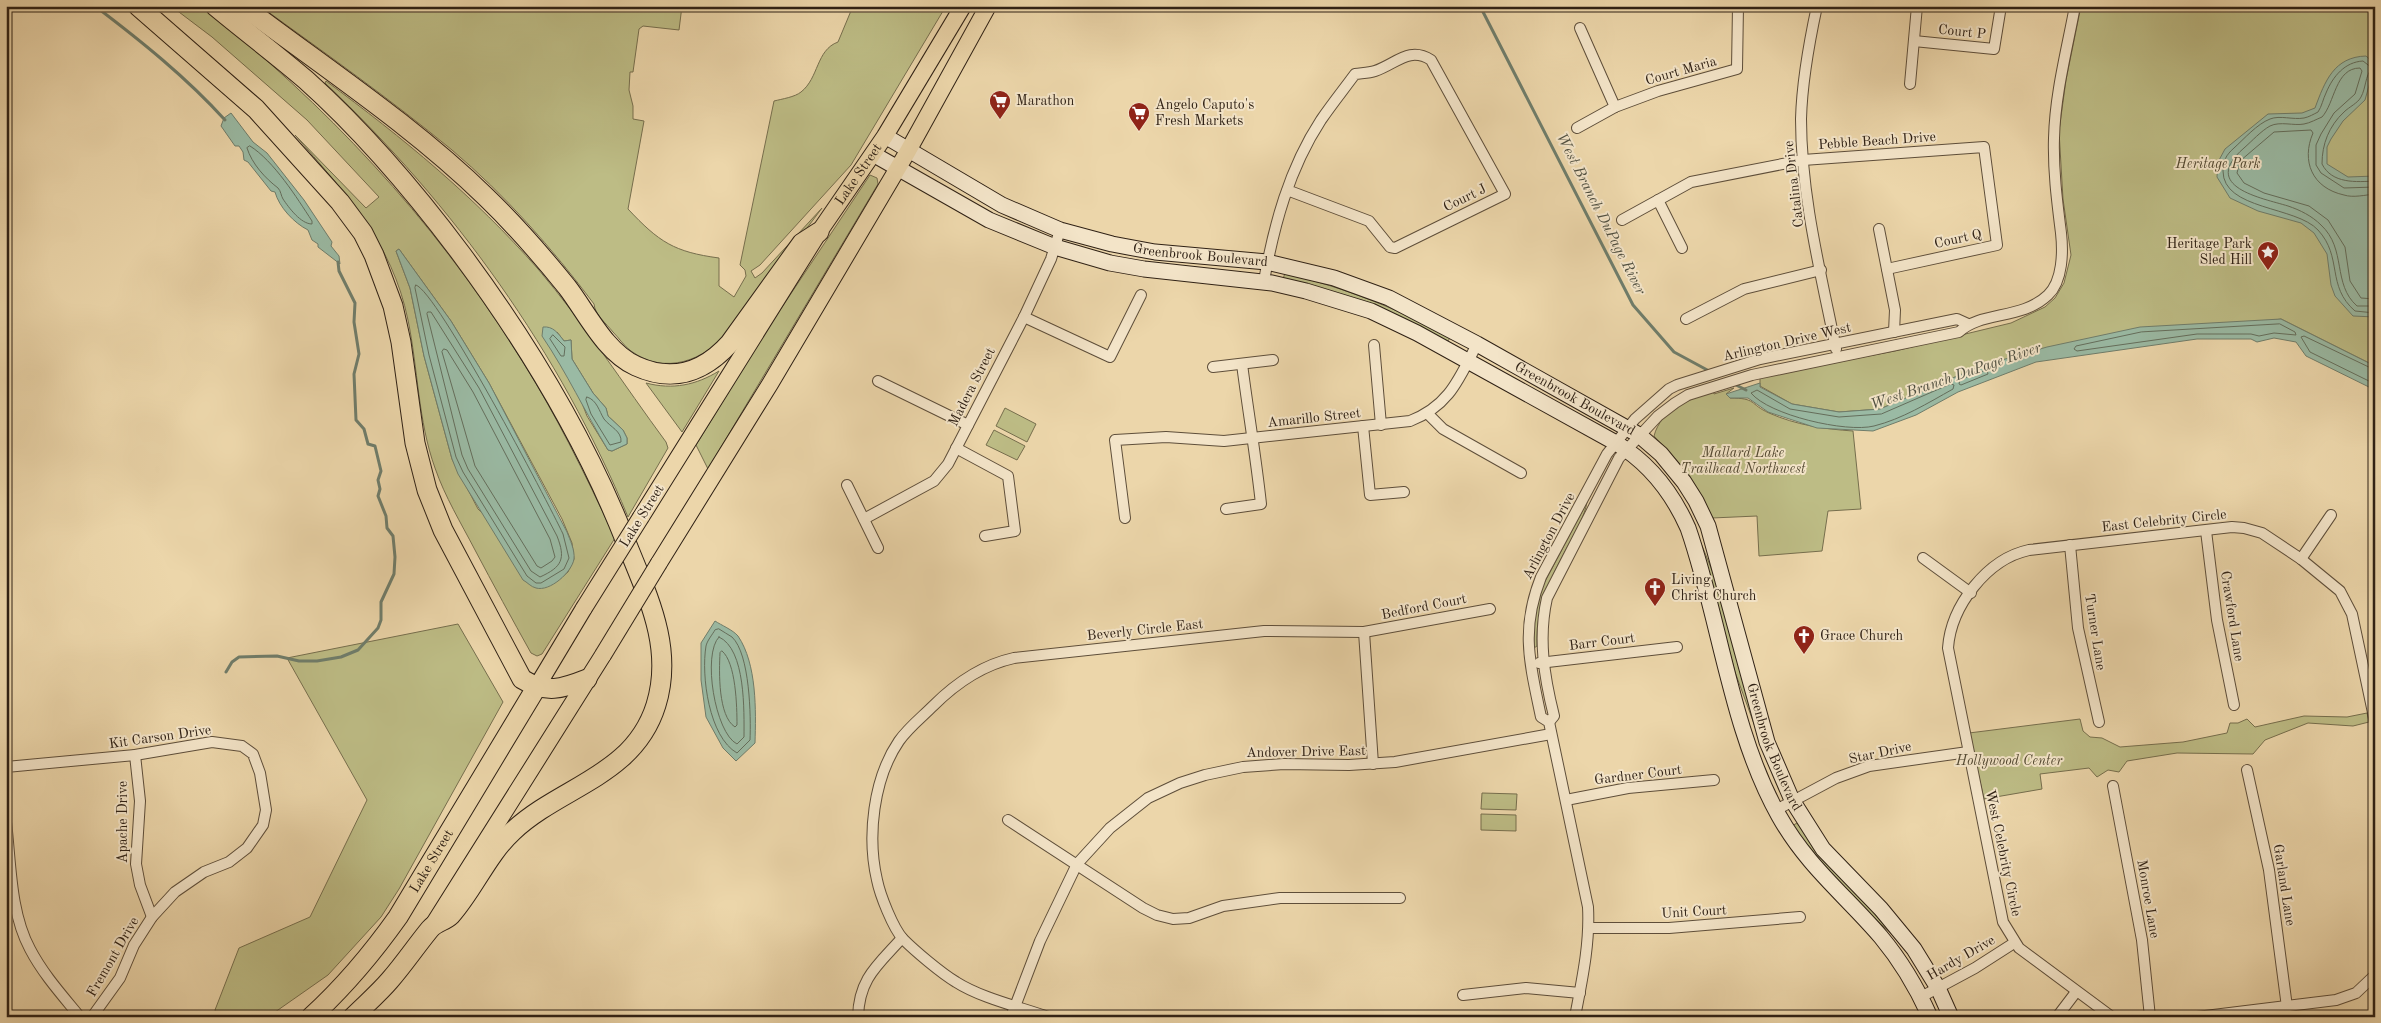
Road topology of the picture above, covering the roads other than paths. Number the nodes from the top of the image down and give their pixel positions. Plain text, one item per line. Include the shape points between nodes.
1 (138, 6) edge
2 (215, 6) edge
3 (243, 6) edge
4 (963, 6) edge
5 (988, 6) edge
6 (1738, 6) edge
7 (1817, 6) edge
8 (1917, 6) edge
9 (2002, 6) edge
10 (2075, 6) edge
11 (1580, 28) dead end
12 (1914, 41) junction
13 (1910, 84) dead end
14 (1615, 107) junction
15 (1577, 128) dead end
16 (885, 136) junction
17 (1984, 147) joint
18 (908, 151) junction
19 (873, 154) junction
20 (1803, 160) junction
21 (898, 168) junction
22 (1286, 190) junction
23 (1658, 200) junction
24 (1622, 220) dead end
25 (1879, 229) dead end
26 (1060, 230) junction
27 (819, 232) junction
28 (1055, 247) junction
29 (1682, 248) dead end
30 (1267, 262) junction
31 (1887, 269) junction
32 (1821, 270) junction
33 (1264, 281) junction
34 (1141, 295) dead end
35 (1024, 317) junction
36 (1686, 319) dead end
37 (1968, 324) junction
38 (1894, 332) junction
39 (1477, 344) junction
40 (1835, 344) junction
41 (1374, 345) dead end
42 (1837, 357) junction
43 (1273, 360) dead end
44 (1468, 361) junction
45 (1242, 364) junction
46 (1213, 367) dead end
47 (878, 381) dead end
48 (1428, 414) junction
49 (968, 425) junction
50 (1382, 425) junction
51 (1363, 426) junction
52 (1633, 432) junction
53 (1253, 438) junction
54 (1621, 446) junction
55 (956, 448) junction
56 (1521, 473) dead end
57 (847, 486) dead end
58 (1404, 492) dead end
59 (1226, 509) dead end
60 (2331, 515) dead end
61 (864, 518) junction
62 (1125, 518) dead end
63 (2206, 530) junction
64 (985, 536) dead end
65 (2070, 546) junction
66 (878, 548) dead end
67 (1923, 558) dead end
68 (2301, 559) junction
69 (1971, 593) junction
70 (1490, 608) dead end
71 (1364, 632) junction
72 (1677, 647) dead end
73 (1544, 662) junction
74 (1531, 664) junction
75 (587, 679) junction
76 (536, 688) junction
77 (2234, 705) dead end
78 (1549, 722) junction
79 (2099, 722) dead end
80 (2375, 722) edge
81 (1551, 734) junction
82 (1968, 752) junction
83 (135, 755) junction
84 (1373, 764) junction
85 (6, 767) edge
86 (2247, 770) dead end
87 (1714, 780) dead end
88 (2113, 786) dead end
89 (1566, 800) junction
90 (1792, 800) junction
91 (1776, 810) junction
92 (1008, 820) dead end
93 (6, 822) edge
94 (253, 840) joint
95 (1077, 864) junction
96 (1400, 898) dead end
97 (152, 917) junction
98 (1800, 917) dead end
99 (433, 925) junction
100 (1589, 928) junction
101 (902, 938) junction
102 (2014, 943) junction
103 (2375, 975) edge
104 (1938, 988) junction
105 (2076, 992) junction
106 (1580, 993) junction
107 (1463, 995) dead end
108 (1921, 997) junction
109 (1015, 1005) junction
110 (2287, 1007) junction
111 (80, 1017) edge
112 (92, 1017) edge
113 (311, 1017) edge
114 (353, 1017) edge
115 (858, 1017) edge
116 (1011, 1017) edge
117 (1048, 1017) edge
118 (1575, 1017) edge
119 (1930, 1017) edge
120 (1951, 1017) edge
121 (2057, 1017) edge
122 (2112, 1017) edge
123 (2150, 1017) edge
124 (2197, 1017) edge

1 - 76 highway via 256,109 340,202 363,233 393,306 415,443 427,490 443,530 522,679
2 - 99 highway via 306,80 348,120 402,178 500,306 580,438 656,618 661,640 660,683 656,706 643,731 627,753 603,774 512,831 449,918
3 - 27 highway via 405,125 441,156 522,234 612,348 633,365 670,375 685,373 717,357 802,243
4 - 16 main road, Lake Street
5 - 18 main road, Lake Street
6 - 14 street, Court Maria via 1737,69
7 - 20 street, Catalina Drive via 1804,81 1801,118
8 - 12 street
9 - 12 street, Court P via 1994,49
10 - 37 street, Arlington Drive West via 2054,136 2055,185 2064,253 2061,268 2050,294 2028,309
11 - 14 street
12 - 13 street
14 - 15 street, Court Maria
16 - 18 main road, Greenbrook Boulevard
16 - 19 main road, Lake Street
17 - 20 street, Pebble Beach Drive
17 - 31 street, Court Q via 1997,245
18 - 21 main road, Lake Street
18 - 26 main road, Greenbrook Boulevard via 1002,205
19 - 21 main road, Greenbrook Boulevard
19 - 27 main road, Lake Street
20 - 23 street, Pebble Beach Drive via 1691,182
20 - 32 street, Catalina Drive
21 - 28 main road, Greenbrook Boulevard via 989,220
21 - 75 main road, Lake Street, bridge via 770,384
22 - 22 street, Court J via 1369,222 1390,247 1395,248 1505,194 1431,60 1422,54 1408,54 1375,71 1355,74 1308,142
22 - 30 street
23 - 24 street, Pebble Beach Drive
23 - 29 street
25 - 31 street
26 - 28 street, Madera Street
26 - 30 main road, Greenbrook Boulevard via 1155,252
27 - 76 main road, Lake Street, bridge
28 - 33 main road, Greenbrook Boulevard via 1144,269
28 - 35 street, Madera Street
30 - 33 street
30 - 39 main road, Greenbrook Boulevard via 1334,278 1389,298
31 - 38 street via 1895,310
32 - 36 street via 1744,289
32 - 40 street, Catalina Drive
33 - 44 main road, Greenbrook Boulevard via 1306,290 1371,312
34 - 35 street via 1110,357
35 - 49 street, Madera Street
37 - 38 street, Arlington Drive West via 1957,319
37 - 42 street, Arlington Drive West via 1959,332
38 - 40 street, Arlington Drive West
39 - 44 street, Amarillo Street
39 - 52 main road, Greenbrook Boulevard
40 - 42 street, Catalina Drive
40 - 52 street, Arlington Drive West via 1760,359 1669,389 1634,418
41 - 50 street
42 - 52 street, Arlington Drive West via 1752,375 1688,395
43 - 45 street
44 - 48 street, Amarillo Street via 1451,391
44 - 54 main road, Greenbrook Boulevard
45 - 46 street
45 - 53 street
47 - 49 street
48 - 50 street, Amarillo Street via 1410,421
48 - 56 street via 1443,429
49 - 55 street, Madera Street
50 - 51 street, Amarillo Street
51 - 53 street, Amarillo Street
51 - 58 street via 1370,494
52 - 54 street, Arlington Drive
52 - 90 main road, Greenbrook Boulevard via 1673,467 1701,510 1767,742
53 - 59 street via 1261,504
53 - 62 street, Amarillo Street via 1115,440
54 - 73 street, Arlington Drive via 1619,458 1547,598 1542,626
54 - 74 street, Arlington Drive via 1607,454 1541,577 1528,627
54 - 91 main road, Greenbrook Boulevard via 1637,457 1662,483 1688,528 1750,750
55 - 61 street, Madera Street via 934,481
55 - 64 street via 1008,476 1016,531
57 - 61 street
60 - 68 street
61 - 66 street
63 - 65 street, East Celebrity Circle
63 - 68 street, East Celebrity Circle via 2238,527 2262,533
63 - 77 street, Crawford Lane via 2217,620
65 - 69 street, East Celebrity Circle via 2029,550 2006,558 1989,570
65 - 79 street, Turner Lane via 2078,628
67 - 69 street
68 - 80 street, East Celebrity Circle via 2334,584 2349,605
69 - 82 street, West Celebrity Circle via 1954,620 1948,648
70 - 71 street, Bedford Court
71 - 84 street
71 - 101 street, Beverly Circle East via 1264,631 1014,658 976,672 941,698 899,741 878,795 872,836 873,864 884,902
72 - 73 street, Barr Court
73 - 74 street, Barr Court
73 - 78 street, Arlington Drive via 1554,716
74 - 78 street, Arlington Drive via 1541,717
75 - 76 highway via 570,686
75 - 99 main road, Lake Street
76 - 113 highway, Lake Street via 398,917 344,987
78 - 81 street, Arlington Drive
81 - 84 street, Andover Drive East via 1431,757
81 - 89 street, Arlington Drive
82 - 90 street, Star Drive via 1869,766
82 - 102 street, West Celebrity Circle via 2003,922
83 - 85 street, Kit Carson Drive
83 - 94 street, Kit Carson Drive via 212,742 242,746 253,754 260,773 266,810 263,824
83 - 97 street, Apache Drive via 140,801 136,864
84 - 95 street, Andover Drive East via 1257,765 1180,783 1128,812
86 - 110 street, Garland Lane via 2269,870
87 - 89 street, Gardner Court via 1628,788
88 - 123 street, Monroe Lane via 2142,940
89 - 100 street, Arlington Drive via 1588,907
90 - 91 street, Star Drive
90 - 104 main road, Greenbrook Boulevard via 1823,849 1903,934
91 - 108 main road, Greenbrook Boulevard via 1816,869 1892,950
92 - 95 street
93 - 111 street via 22,930 40,966
94 - 97 street, Fremont Drive via 229,862 204,872 175,892
95 - 96 street via 1143,908 1173,919 1189,918 1224,906 1280,898
95 - 109 street, Andover Drive East
97 - 112 street, Fremont Drive via 134,944 120,978
98 - 100 street, Unit Court via 1669,928
99 - 114 highway, Lake Street via 388,983
100 - 106 street, Arlington Drive
101 - 109 street via 956,982
101 - 115 street via 867,978
102 - 104 street, Hardy Drive
102 - 105 street, West Celebrity Circle
103 - 110 street via 2347,997
104 - 108 street, Hardy Drive
104 - 120 main road, Greenbrook Boulevard
105 - 121 street
105 - 122 street, West Celebrity Circle
106 - 107 street via 1526,988
106 - 118 street, Arlington Drive
108 - 119 main road, Greenbrook Boulevard
109 - 116 street, Andover Drive East
109 - 117 street
110 - 124 street

